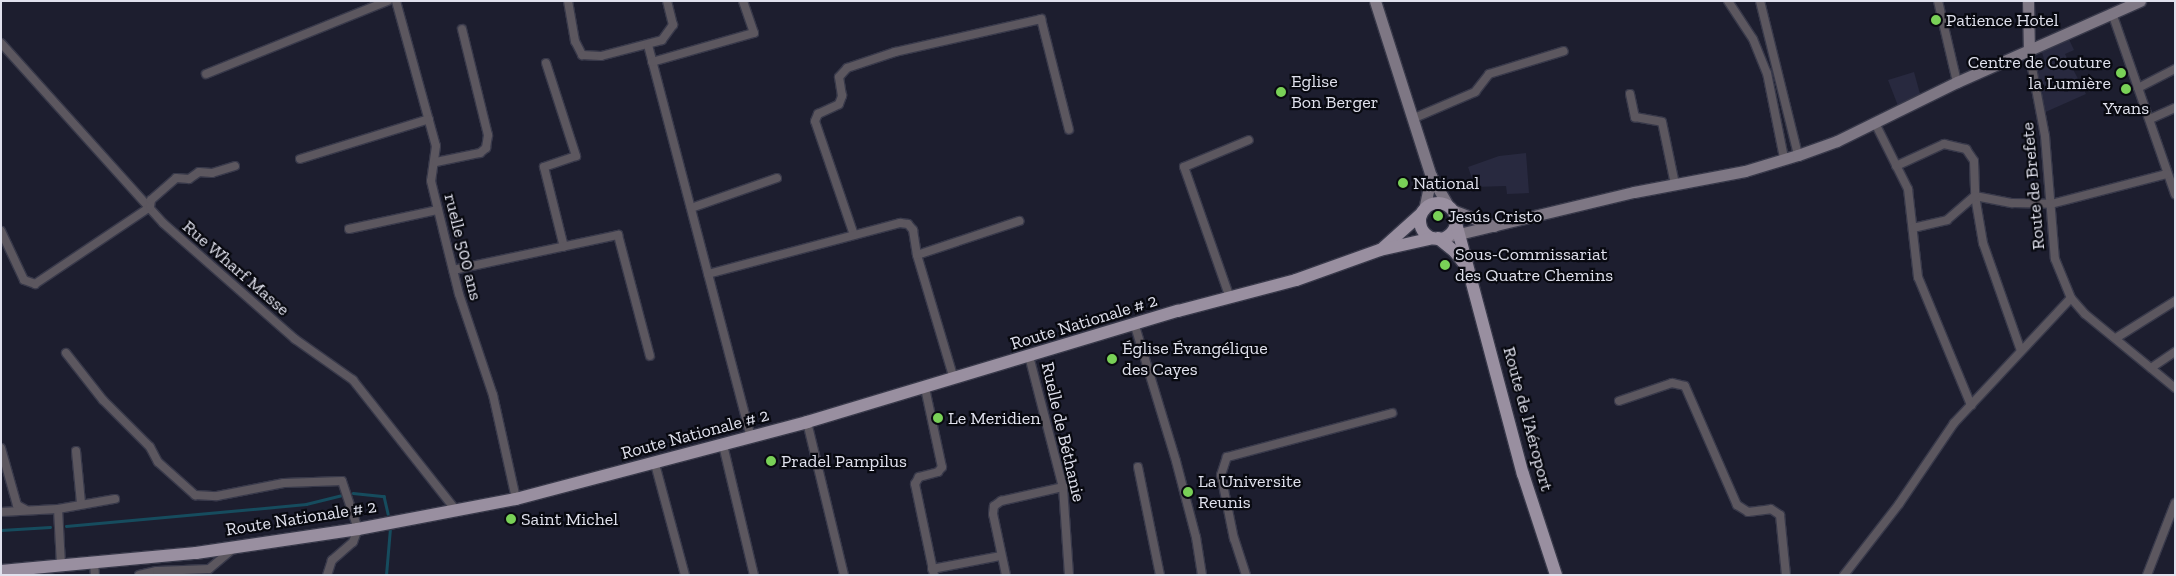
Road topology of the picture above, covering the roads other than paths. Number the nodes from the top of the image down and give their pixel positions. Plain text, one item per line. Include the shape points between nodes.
1 (388, 1) edge
2 (396, 1) edge
3 (568, 1) edge
4 (667, 1) edge
5 (743, 1) edge
6 (1375, 1) edge
7 (1728, 1) edge
8 (1760, 1) edge
9 (1938, 1) edge
10 (2028, 1) edge
11 (2140, 1) edge
12 (2112, 12) junction
13 (462, 29) dead end
14 (1, 43) edge
15 (648, 45) junction
16 (1564, 51) dead end
17 (2029, 52) junction
18 (652, 62) junction
19 (546, 63) dead end
20 (2175, 69) edge
21 (206, 74) dead end
22 (1957, 82) junction
23 (2138, 88) junction
24 (1630, 94) dead end
25 (2175, 108) edge
26 (429, 119) junction
27 (1412, 119) junction
28 (2150, 119) junction
29 (1874, 123) junction
30 (1068, 130) dead end
31 (1249, 140) dead end
32 (1798, 155) junction
33 (1784, 158) junction
34 (300, 159) dead end
35 (436, 162) junction
36 (235, 166) dead end
37 (1896, 166) junction
38 (2167, 174) junction
39 (1431, 176) junction
40 (777, 178) dead end
41 (1675, 184) junction
42 (2175, 194) edge
43 (1974, 196) junction
44 (2051, 204) junction
45 (150, 207) junction
46 (691, 208) junction
47 (438, 210) junction
48 (1423, 212) junction
49 (1454, 218) junction
50 (1019, 221) dead end
51 (1496, 226) junction
52 (1913, 228) junction
53 (349, 230) dead end
54 (1, 231) edge
55 (854, 235) junction
56 (1438, 238) junction
57 (564, 247) junction
58 (1380, 250) junction
59 (917, 255) junction
60 (453, 270) junction
61 (1470, 271) junction
62 (708, 274) junction
63 (1230, 298) junction
64 (2071, 298) junction
65 (2175, 301) edge
66 (1135, 326) junction
67 (2116, 338) junction
68 (2021, 351) junction
69 (2175, 352) edge
70 (66, 353) dead end
71 (650, 356) dead end
72 (1029, 356) junction
73 (2151, 368) junction
74 (954, 379) junction
75 (925, 388) junction
76 (2175, 388) edge
77 (1619, 401) dead end
78 (1971, 405) junction
79 (1392, 413) dead end
80 (807, 422) junction
81 (751, 438) junction
82 (723, 445) junction
83 (1, 448) edge
84 (76, 451) dead end
85 (655, 464) junction
86 (1138, 467) dead end
87 (1063, 487) junction
88 (115, 499) dead end
89 (516, 499) junction
90 (82, 503) junction
91 (2175, 503) edge
92 (58, 509) junction
93 (455, 509) junction
94 (27, 511) junction
95 (1, 512) edge
96 (358, 529) junction
97 (237, 545) junction
98 (1000, 556) junction
99 (60, 565) junction
100 (95, 568) edge
101 (1, 571) edge
102 (933, 572) edge
103 (139, 575) edge
104 (327, 575) edge
105 (685, 575) edge
106 (754, 575) edge
107 (844, 575) edge
108 (1006, 575) edge
109 (1069, 575) edge
110 (1160, 575) edge
111 (1202, 575) edge
112 (1246, 575) edge
113 (1556, 575) edge
114 (1786, 575) edge
115 (1844, 575) edge
116 (2147, 575) edge

1 - 21 street
2 - 26 street, ruelle 500 ans
3 - 15 street via 575,41 582,55 601,56
4 - 15 street via 673,25 662,40
5 - 18 street via 754,33
6 - 27 main road
7 - 33 street via 1753,39 1766,73
8 - 32 street
9 - 22 street
10 - 17 main road
11 - 12 main road
12 - 17 main road
12 - 23 street
13 - 35 street via 488,135 486,148 480,153
14 - 45 street, Rue Wharf Masse
15 - 18 street
16 - 27 street via 1489,74 1475,92
17 - 22 main road
17 - 44 street, Route de Brefete via 2045,136
18 - 46 street
19 - 57 street via 576,156 544,168
20 - 23 street
22 - 29 main road
23 - 28 street
24 - 41 street via 1635,117 1662,122
25 - 28 street
26 - 34 street
26 - 35 street, ruelle 500 ans via 436,146
27 - 39 main road
28 - 38 street
29 - 32 main road
29 - 37 street
30 - 55 street via 1041,19 895,52 847,68 839,77 842,96 839,104 821,111 815,120
31 - 63 street via 1184,168
32 - 33 main road
33 - 41 main road via 1745,171
35 - 47 street, ruelle 500 ans via 431,182
36 - 45 street via 212,173 199,172 189,178 176,178 152,200
37 - 43 street via 1944,144 1966,149 1974,161
37 - 52 street via 1908,189
38 - 42 street
38 - 44 street
39 - 48 main road
39 - 49 main road
40 - 46 street
41 - 51 main road
43 - 44 street via 2012,203
43 - 52 street via 1947,220
43 - 68 street via 1984,243
44 - 64 street, Route de Brefete via 2054,259
45 - 54 street via 35,284 24,280
45 - 93 street, Rue Wharf Masse via 249,301 353,380
46 - 62 street
47 - 53 street
47 - 60 street, ruelle 500 ans
48 - 49 main road via 1434,204
48 - 56 main road via 1421,226
48 - 58 main road, Route Nationale # 2
49 - 51 main road
49 - 51 main road
49 - 56 main road via 1451,232
49 - 61 main road, Route de l’Aéroport
50 - 59 street
52 - 78 street via 1918,276
55 - 59 street via 904,223 913,230
55 - 62 street
56 - 58 main road, Route Nationale # 2
56 - 61 main road, Route de l’Aéroport
57 - 60 street
57 - 71 street via 618,236
58 - 63 main road, Route Nationale # 2 via 1296,280
59 - 74 street
60 - 89 street, ruelle 500 ans via 493,395
61 - 113 main road, Route de l’Aéroport via 1523,474
62 - 81 street
63 - 66 main road, Route Nationale # 2
64 - 67 street, Route de Brefete
64 - 68 street
65 - 67 street
66 - 72 main road, Route Nationale # 2
66 - 111 street via 1176,461 1196,536
67 - 73 street, Route de Brefete
68 - 78 street
69 - 73 street
70 - 96 street via 103,400 137,433 158,462 195,495 217,496 284,483 342,481
72 - 74 main road, Route Nationale # 2
72 - 87 street, Ruelle de Béthanie
73 - 76 street, Route de Brefete
74 - 75 main road, Route Nationale # 2
75 - 80 main road, Route Nationale # 2
75 - 102 street via 942,463 938,472 919,477 916,484
77 - 114 street via 1672,383 1685,386 1738,505 1748,512 1771,510 1780,515
78 - 115 street
79 - 112 street via 1226,457 1221,475 1234,539
80 - 81 main road, Route Nationale # 2
80 - 107 street
81 - 82 main road, Route Nationale # 2
82 - 85 main road, Route Nationale # 2
82 - 106 street
83 - 94 street via 17,505
84 - 90 street
85 - 89 main road, Route Nationale # 2
85 - 105 street
86 - 110 street
87 - 98 street via 997,502 993,514
87 - 109 street, Ruelle de Béthanie
88 - 90 street
89 - 93 main road, Route Nationale # 2
90 - 92 street
91 - 116 street
92 - 94 street
92 - 99 street
93 - 96 main road, Route Nationale # 2
94 - 95 street
96 - 97 main road, Route Nationale # 2
96 - 104 street via 353,542 332,560
97 - 100 main road, Route Nationale # 2
97 - 103 street via 209,569
98 - 102 street
98 - 108 street
99 - 100 main road, Route Nationale # 2
99 - 101 main road, Route Nationale # 2

